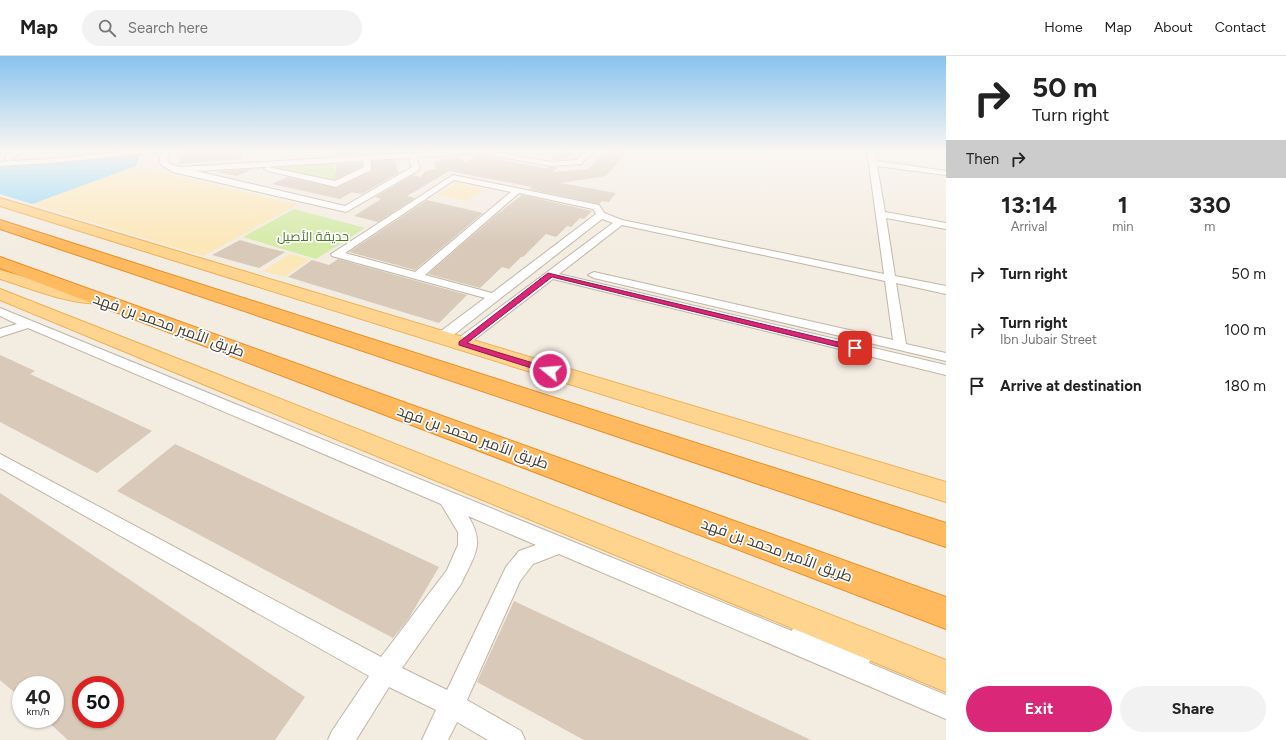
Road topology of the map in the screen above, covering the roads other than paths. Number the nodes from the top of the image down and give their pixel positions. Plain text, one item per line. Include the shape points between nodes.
1 (228, 182) edge
2 (327, 182) edge
3 (340, 182) edge
4 (392, 182) edge
5 (446, 182) edge
6 (478, 182) edge
7 (876, 182) edge
8 (518, 190) junction
9 (0, 202) edge
10 (0, 210) edge
11 (881, 214) junction
12 (601, 215) junction
13 (620, 222) junction
14 (0, 224) edge
15 (946, 226) edge
16 (0, 262) edge
17 (556, 271) junction
18 (0, 274) edge
19 (158, 275) junction
20 (417, 276) junction
21 (890, 278) junction
22 (946, 290) edge
23 (494, 297) junction
24 (100, 299) junction
25 (1, 318) edge
26 (442, 338) junction
27 (461, 343) junction
28 (900, 346) junction
29 (946, 357) edge
30 (946, 370) edge
31 (0, 460) edge
32 (946, 492) edge
33 (447, 499) junction
34 (946, 535) edge
35 (561, 545) junction
36 (722, 612) junction
37 (946, 613) edge
38 (386, 672) junction
39 (946, 676) edge
40 (946, 681) edge
41 (452, 704) junction
42 (946, 707) edge
43 (341, 740) edge
44 (435, 740) edge
45 (512, 740) edge

1 - 4 street via 346,209
2 - 3 street via 336,184
5 - 20 street via 336,254
6 - 8 street
7 - 11 street
8 - 12 street via 596,207
8 - 20 street
9 - 26 main road
10 - 19 highway via 145,266
11 - 15 street
11 - 21 street
12 - 13 street
12 - 23 street
13 - 17 street
13 - 21 street
14 - 19 highway
16 - 24 highway, طريق الأمير محمد بن فهد
17 - 27 street
17 - 28 street
17 - 30 street
18 - 24 main road via 72,296
19 - 34 highway
20 - 23 street
21 - 22 street
21 - 28 street
23 - 26 street
24 - 37 highway, طريق الأمير محمد بن فهد
25 - 33 street via 29,324
25 - 39 main road
26 - 27 main road
27 - 32 main road
28 - 29 street
31 - 38 street
33 - 35 street
33 - 38 street via 467,531 468,545 454,577
35 - 36 street
35 - 41 street via 526,557 513,574
36 - 40 street
36 - 42 street
38 - 41 street
38 - 43 street
41 - 44 street
41 - 45 street

